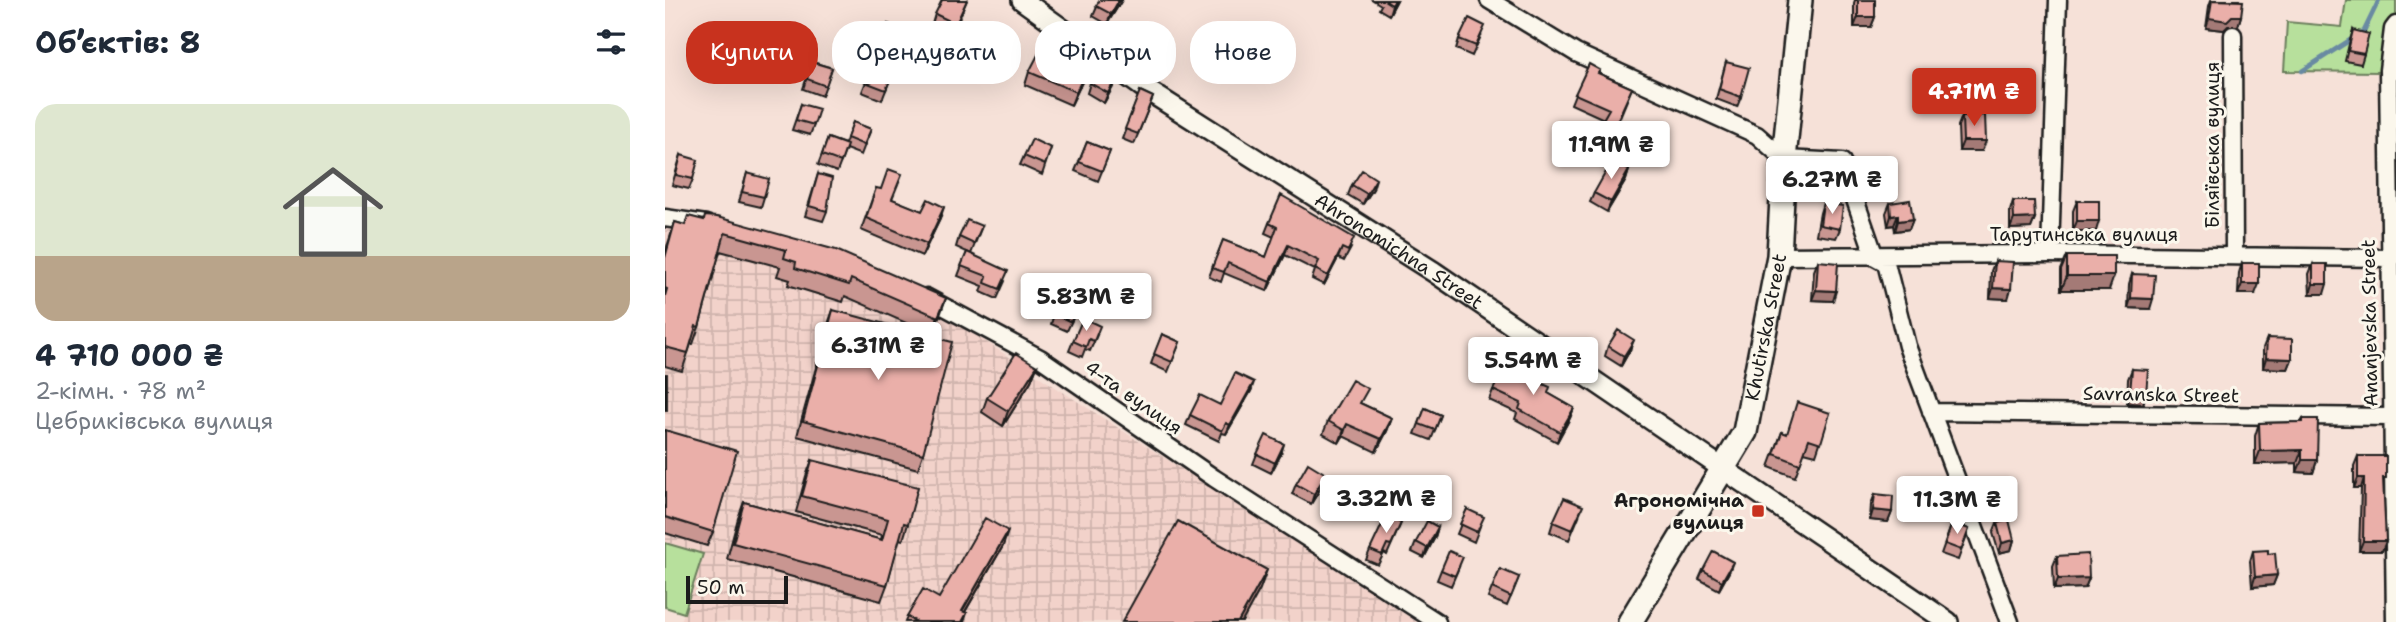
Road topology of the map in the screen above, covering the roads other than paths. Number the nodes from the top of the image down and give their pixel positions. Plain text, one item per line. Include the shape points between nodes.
1 (1022, 0) edge
2 (1489, 0) edge
3 (1800, 0) edge
4 (2058, 0) edge
5 (2396, 25) edge
6 (2233, 36) dead end
7 (1784, 159) junction
8 (665, 218) edge
9 (727, 227) edge
10 (2050, 254) junction
11 (2234, 255) junction
12 (1779, 256) junction
13 (1875, 257) junction
14 (2389, 258) junction
15 (907, 289) edge
16 (1931, 412) junction
17 (2391, 417) junction
18 (1724, 469) junction
19 (1437, 622) edge
20 (1630, 622) edge
21 (1948, 622) edge
22 (2010, 622) edge
23 (2395, 622) edge

1 - 18 street, Ahronomichna Street via 1147,90 1434,272
2 - 7 street via 1576,53 1757,135
3 - 7 main road, Khutirska Street
4 - 10 street
5 - 14 street, Ananjevska Street via 2388,70
6 - 11 street, Біляївська вулиця
7 - 12 main road, Khutirska Street
7 - 13 street via 1842,162
8 - 9 street
10 - 11 street, Тарутинська вулиця
10 - 13 street, Тарутинська вулиця
11 - 14 street, Тарутинська вулиця
12 - 13 street, Тарутинська вулиця
12 - 18 main road, Khutirska Street via 1745,432
13 - 16 street via 1886,263 1907,346
14 - 17 street, Ananjevska Street
15 - 19 street, 4-та вулиця via 942,303 1040,358 1214,478
16 - 17 street, Savranska Street
16 - 22 street
17 - 23 street, Ananjevska Street
18 - 20 main road, Khutirska Street
18 - 21 street, Ahronomichna Street

